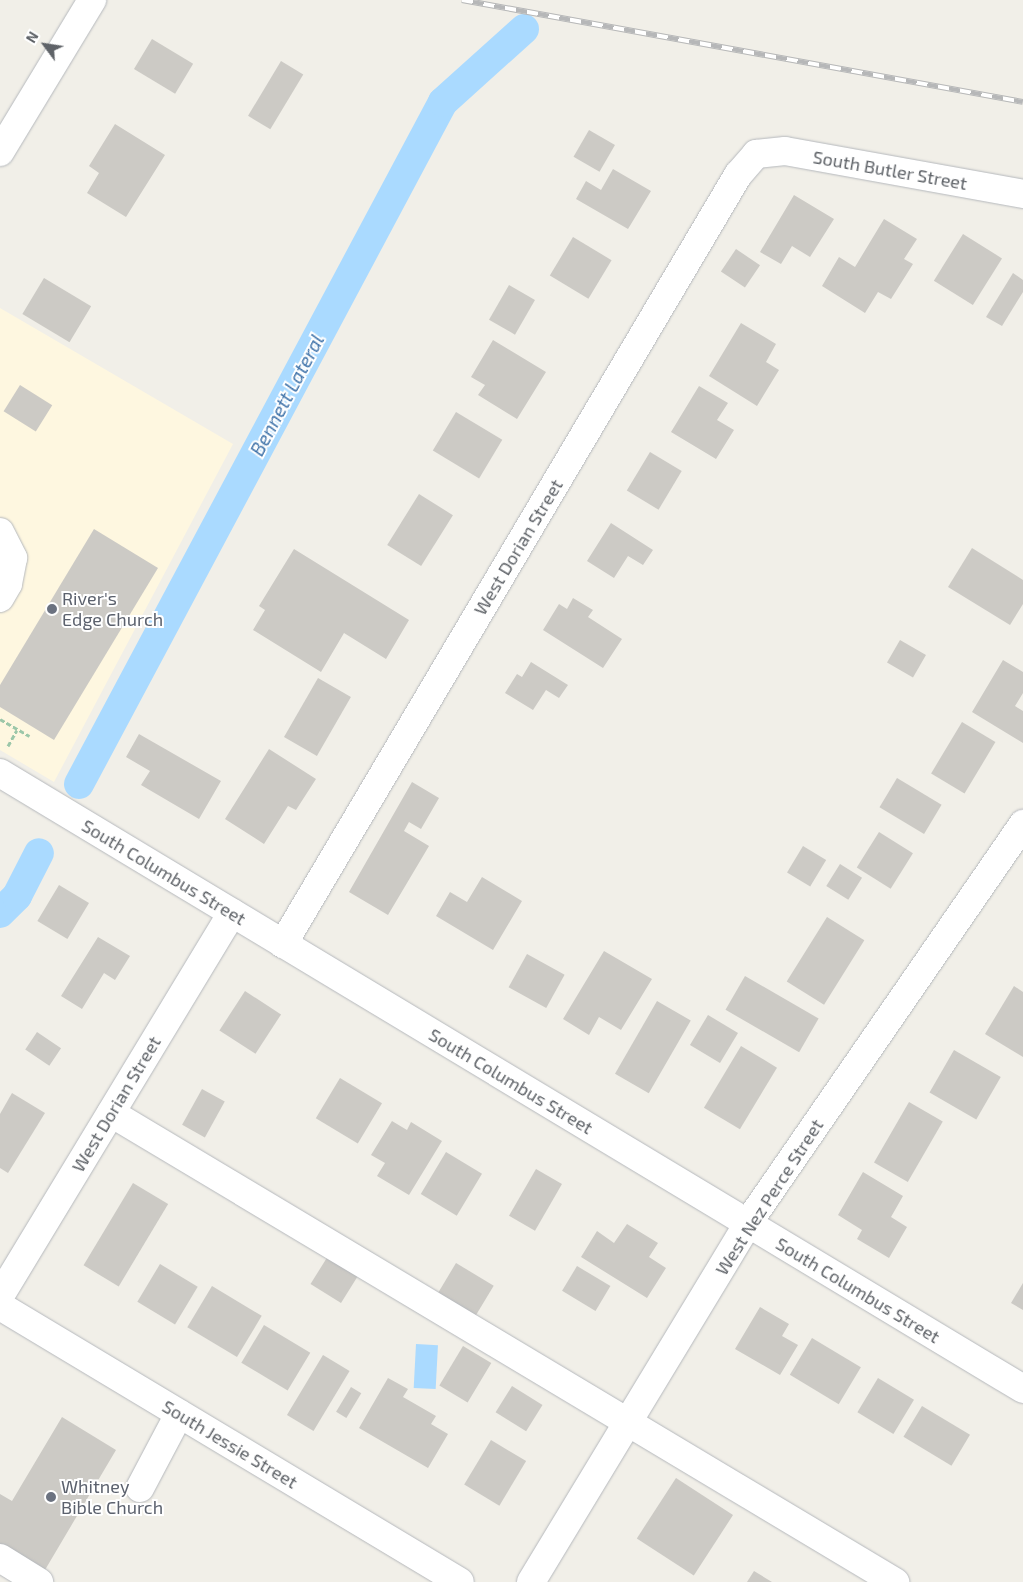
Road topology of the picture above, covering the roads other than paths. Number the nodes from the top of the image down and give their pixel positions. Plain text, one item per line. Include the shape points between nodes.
1 (92, 0) edge
2 (0, 152) edge
3 (756, 154) joint
4 (1023, 194) edge
5 (0, 532) edge
6 (0, 598) edge
7 (3, 761) edge
8 (1023, 824) edge
9 (232, 913) junction
10 (283, 944) junction
11 (111, 1113) junction
12 (748, 1224) junction
13 (0, 1296) edge
14 (0, 1306) edge
15 (1023, 1389) edge
16 (179, 1414) junction
17 (628, 1423) junction
18 (140, 1488) dead end
19 (0, 1558) edge
20 (40, 1582) edge
21 (460, 1582) edge
22 (531, 1582) edge
23 (895, 1582) edge

1 - 2 street
3 - 4 street, South Butler Street via 785,151
3 - 10 street, West Dorian Street via 738,175
5 - 6 street via 13,558 8,584
7 - 9 street, South Columbus Street
8 - 12 street, West Nez Perce Street
9 - 10 street, South Columbus Street
9 - 11 street, West Dorian Street
10 - 12 street, South Columbus Street
11 - 13 street, West Dorian Street
11 - 17 street
12 - 15 street, South Columbus Street
12 - 17 street, West Nez Perce Street
14 - 16 street, South Jessie Street
16 - 18 street
16 - 21 street, South Jessie Street
17 - 22 street, West Nez Perce Street
17 - 23 street
19 - 20 street

